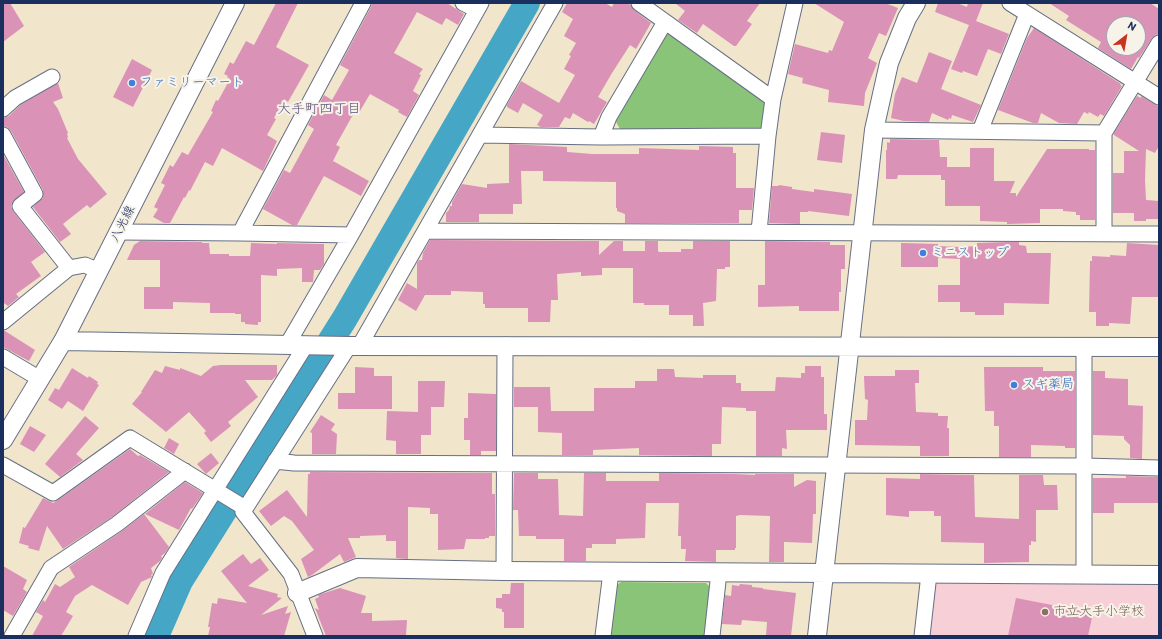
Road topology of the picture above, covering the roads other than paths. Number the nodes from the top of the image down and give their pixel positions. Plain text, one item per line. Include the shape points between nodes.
1 (235, 3) edge
2 (363, 3) edge
3 (463, 3) edge
4 (554, 3) edge
5 (639, 3) edge
6 (795, 3) edge
7 (916, 3) edge
8 (1010, 3) edge
9 (479, 7) edge
10 (1027, 14) junction
11 (665, 22) junction
12 (1159, 43) edge
13 (52, 77) dead end
14 (1136, 82) junction
15 (1159, 97) edge
16 (773, 99) junction
17 (3, 109) edge
18 (874, 130) junction
19 (980, 131) junction
20 (1104, 133) junction
21 (3, 135) edge
22 (480, 136) junction
23 (768, 136) junction
24 (601, 137) junction
25 (426, 231) junction
26 (119, 232) junction
27 (240, 232) junction
28 (759, 232) junction
29 (863, 233) junction
30 (1104, 233) junction
31 (1159, 234) edge
32 (350, 235) junction
33 (69, 268) junction
34 (99, 271) junction
35 (3, 322) edge
36 (63, 340) junction
37 (287, 345) junction
38 (306, 345) junction
39 (505, 345) junction
40 (354, 346) junction
41 (1084, 346) junction
42 (850, 347) junction
43 (1159, 347) edge
44 (3, 357) edge
45 (40, 379) junction
46 (3, 440) edge
47 (275, 461) junction
48 (504, 464) junction
49 (3, 465) edge
50 (836, 465) junction
51 (1084, 466) junction
52 (1159, 468) edge
53 (185, 471) junction
54 (219, 492) junction
55 (242, 506) junction
56 (504, 572) junction
57 (611, 572) junction
58 (719, 572) junction
59 (824, 573) junction
60 (1084, 573) junction
61 (929, 574) junction
62 (1159, 575) edge
63 (297, 593) junction
64 (12, 636) edge
65 (136, 636) edge
66 (315, 636) edge
67 (603, 636) edge
68 (712, 636) edge
69 (817, 636) edge
70 (922, 636) edge

1 - 26 street, 八光線
2 - 27 street
3 - 9 street
4 - 22 street
5 - 11 street
6 - 16 street
7 - 18 street via 889,63
8 - 10 street
9 - 32 street
10 - 14 street
10 - 19 street
11 - 16 street
11 - 24 street via 609,117
12 - 14 street
13 - 17 street via 15,98
14 - 15 street
14 - 20 street
16 - 23 street
18 - 19 street
18 - 29 street
19 - 20 street
20 - 30 street
21 - 33 street via 35,194 20,206
22 - 24 street
22 - 25 street
23 - 24 street
23 - 28 street
25 - 28 street
25 - 40 street
26 - 27 street
26 - 34 street, 八光線
27 - 32 street
28 - 29 street
29 - 30 street
29 - 42 street
30 - 31 street
32 - 37 street
33 - 34 street via 85,265
33 - 35 street
34 - 36 street, 八光線
36 - 37 street
36 - 45 street, 八光線
37 - 38 street
38 - 40 street
38 - 54 street
39 - 40 street
39 - 42 street
39 - 48 street
40 - 47 street
41 - 42 street
41 - 43 street
41 - 51 street
42 - 50 street
44 - 45 street
45 - 46 street, 八光線
47 - 48 street
47 - 55 street
48 - 50 street
48 - 56 street
49 - 53 street via 53,493 130,438
50 - 51 street
50 - 59 street
51 - 52 street
51 - 60 street
53 - 54 street
53 - 64 street via 117,524 50,568
54 - 55 street
54 - 65 street via 163,573
55 - 63 street via 242,512 291,574
56 - 57 street
56 - 63 street via 357,568
57 - 58 street
57 - 67 street
58 - 59 street
58 - 68 street
59 - 61 street
59 - 69 street
60 - 61 street
60 - 62 street
61 - 70 street
63 - 66 street

